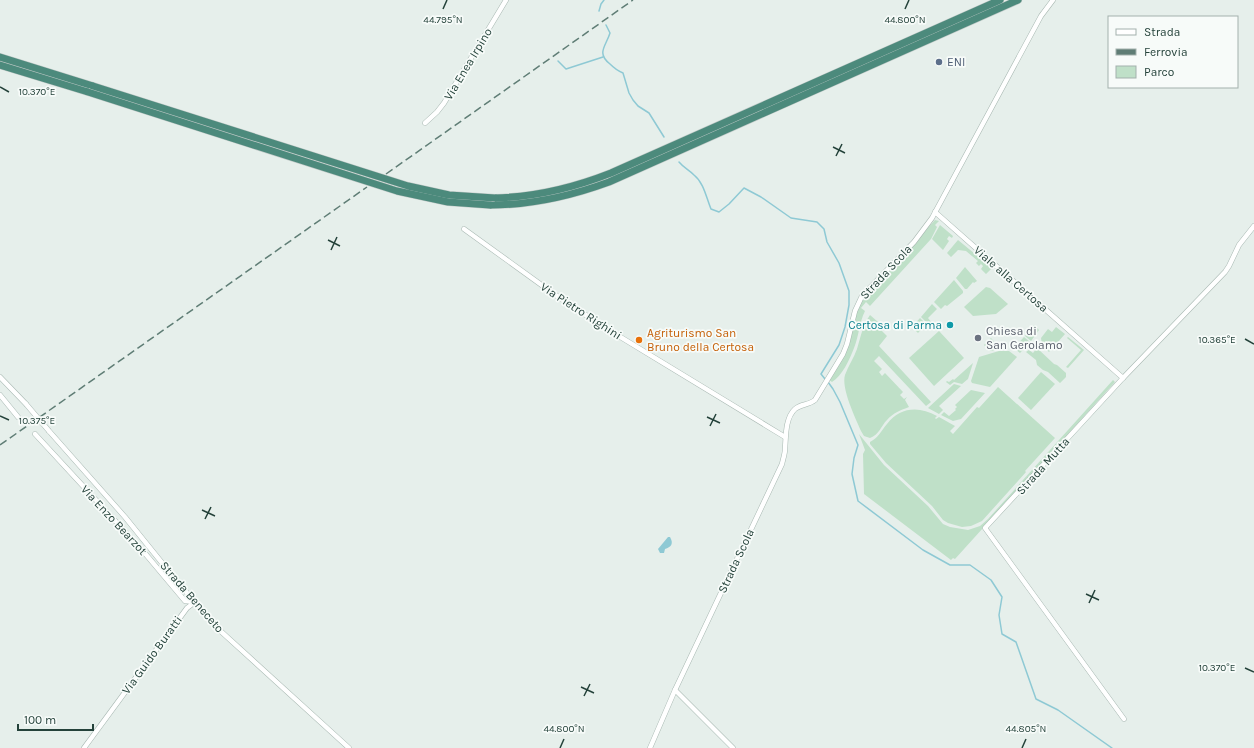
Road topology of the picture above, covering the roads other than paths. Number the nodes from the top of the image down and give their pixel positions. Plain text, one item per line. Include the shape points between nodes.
1 (506, 0) edge
2 (1000, 0) edge
3 (1018, 0) edge
4 (1053, 0) edge
5 (0, 57) edge
6 (0, 65) edge
7 (425, 123) dead end
8 (936, 212) junction
9 (1254, 226) edge
10 (464, 229) dead end
11 (0, 377) edge
12 (1123, 378) junction
13 (0, 395) edge
14 (18, 416) dead end
15 (35, 434) dead end
16 (785, 437) junction
17 (195, 602) junction
18 (675, 690) junction
19 (1124, 719) dead end
20 (84, 748) edge
21 (350, 748) edge
22 (650, 748) edge
23 (733, 748) edge

1 - 7 street, Via Enea Irpino via 444,103
2 - 5 highway, bridge via 606,175 550,192 494,198 449,195 402,185
3 - 6 highway, bridge via 609,182 573,194 527,203 490,205 443,201 397,191
4 - 8 street, Strada Scola via 1040,16
8 - 12 street, Viale alla Certosa
8 - 16 street, Strada Scola via 914,242 862,296 844,351 810,404 793,411
9 - 12 street, Strada Mutta via 1238,245 1225,272
10 - 16 street, Via Pietro Righini via 604,327
11 - 17 street, Strada Beneceto, bridge via 125,517
12 - 19 street, Strada Mutta via 985,528
13 - 14 street
15 - 17 street, Via Enzo Bearzot via 143,551 185,601
16 - 18 street, Strada Scola via 782,464
17 - 20 street, Via Guido Buratti via 187,608
17 - 21 street, Strada Beneceto via 215,626
18 - 22 street, Strada Scola
18 - 23 street

